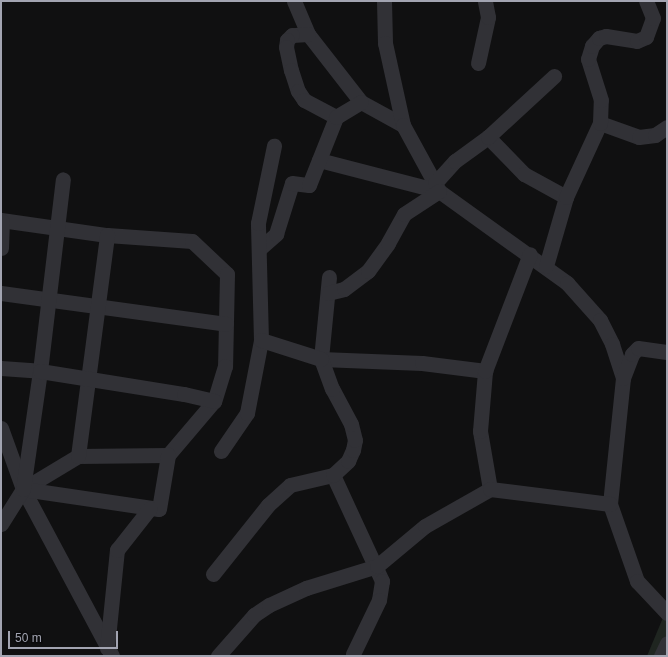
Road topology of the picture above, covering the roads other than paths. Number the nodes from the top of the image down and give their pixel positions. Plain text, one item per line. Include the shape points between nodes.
1 (294, 1) edge
2 (384, 1) edge
3 (485, 1) edge
4 (646, 1) edge
5 (660, 19) edge
6 (308, 34) junction
7 (478, 63) dead end
8 (554, 76) dead end
9 (361, 102) junction
10 (336, 118) junction
11 (600, 122) junction
12 (403, 125) junction
13 (667, 127) edge
14 (488, 137) junction
15 (274, 146) dead end
16 (319, 160) junction
17 (63, 179) dead end
18 (437, 187) junction
19 (566, 197) junction
20 (2, 220) edge
21 (57, 226) junction
22 (107, 235) junction
23 (1, 248) edge
24 (259, 249) junction
25 (530, 254) junction
26 (546, 266) junction
27 (329, 277) dead end
28 (1, 293) edge
29 (328, 293) junction
30 (49, 298) junction
31 (98, 306) junction
32 (226, 324) junction
33 (261, 340) junction
34 (667, 352) edge
35 (321, 360) junction
36 (1, 368) edge
37 (40, 371) junction
38 (485, 371) junction
39 (623, 378) junction
40 (89, 379) junction
41 (214, 401) junction
42 (1, 428) edge
43 (220, 451) dead end
44 (168, 455) junction
45 (78, 456) junction
46 (333, 475) junction
47 (23, 489) junction
48 (490, 489) junction
49 (610, 504) junction
50 (150, 508) junction
51 (1, 524) edge
52 (377, 566) junction
53 (213, 574) dead end
54 (667, 613) edge
55 (667, 643) edge
56 (110, 652) edge
57 (353, 654) dead end
58 (218, 656) edge
59 (661, 656) edge

1 - 6 street
2 - 12 street via 385,43
3 - 7 street via 488,16
4 - 5 street
5 - 11 street via 642,40 606,36 599,38 592,46 588,59 601,100
6 - 9 street
6 - 10 street via 292,35 287,40 291,70 304,100
8 - 14 street
9 - 10 street
9 - 12 street
10 - 16 street
11 - 13 street via 639,137 655,135
11 - 19 street
12 - 18 street
14 - 18 street via 455,161
14 - 19 street via 524,174
15 - 24 street via 258,223
16 - 18 street
16 - 24 street via 308,184 292,183 276,234
17 - 21 street
18 - 25 street
18 - 29 street via 404,214 388,243 368,270 344,289
19 - 26 street
20 - 21 street
20 - 23 street
21 - 22 street
21 - 30 street
22 - 31 street
22 - 32 street via 192,241 227,274
24 - 33 street
25 - 26 street
25 - 38 street
26 - 39 street via 567,283 600,320 612,344
27 - 29 street
28 - 30 street
29 - 35 street
30 - 31 street
30 - 37 street
31 - 32 street
31 - 40 street
32 - 41 street via 225,366
33 - 35 street
33 - 43 street via 247,413
34 - 39 street via 638,348 632,354
35 - 38 street via 422,363
35 - 46 street via 332,389 351,424 355,440 348,461
36 - 37 street
37 - 40 street
37 - 47 street
38 - 48 street via 480,431
39 - 49 street
40 - 41 street
40 - 45 street
41 - 44 street
42 - 47 street
44 - 45 street
44 - 50 street via 159,509
45 - 47 street
46 - 52 street
46 - 53 street via 290,485 268,505
47 - 50 street
47 - 51 street
47 - 56 street
48 - 49 street
48 - 52 street via 425,526
49 - 54 street via 637,581
50 - 56 street via 117,550
52 - 57 street via 382,581 379,600
52 - 58 street via 306,588 269,605 254,615
55 - 59 street

